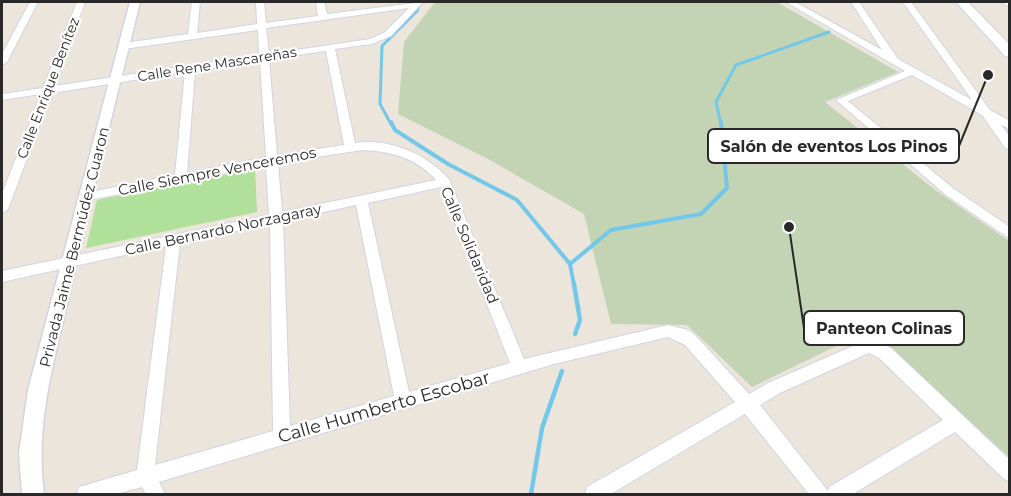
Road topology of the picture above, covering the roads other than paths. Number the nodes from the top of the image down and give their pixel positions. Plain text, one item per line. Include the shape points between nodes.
1 (33, 2) edge
2 (81, 2) edge
3 (135, 2) edge
4 (196, 2) edge
5 (260, 2) edge
6 (320, 2) edge
7 (790, 2) edge
8 (855, 2) edge
9 (907, 2) edge
10 (962, 2) edge
11 (419, 3) edge
12 (383, 5) edge
13 (804, 6) edge
14 (323, 17) junction
15 (262, 26) junction
16 (192, 36) junction
17 (124, 46) junction
18 (330, 46) junction
19 (1010, 52) edge
20 (264, 57) junction
21 (894, 61) junction
22 (2, 62) edge
23 (190, 68) junction
24 (914, 71) junction
25 (115, 80) junction
26 (47, 90) junction
27 (2, 97) edge
28 (986, 112) junction
29 (1010, 126) edge
30 (1010, 146) edge
31 (350, 147) junction
32 (271, 160) junction
33 (181, 178) junction
34 (445, 182) junction
35 (85, 197) junction
36 (361, 201) junction
37 (2, 209) edge
38 (276, 218) junction
39 (1010, 234) edge
40 (174, 239) junction
41 (67, 261) junction
42 (2, 276) edge
43 (520, 367) junction
44 (404, 401) junction
45 (747, 404) junction
46 (956, 422) junction
47 (282, 437) junction
48 (1010, 473) edge
49 (145, 475) junction
50 (33, 495) edge
51 (86, 495) edge
52 (156, 495) edge
53 (594, 495) edge
54 (820, 495) edge
55 (836, 495) edge

1 - 22 street
2 - 26 street, Calle Enrique Benítez
3 - 17 street, Privada Jaime Bermúdez Cuaron
4 - 16 street
5 - 15 street
6 - 14 street
7 - 13 street
8 - 21 street
9 - 28 street
10 - 19 main road
11 - 12 street
11 - 18 street, Calle Rene Mascareñas via 382,38
12 - 14 street
13 - 21 street
14 - 15 street
15 - 16 street
15 - 20 street
16 - 17 street
17 - 25 street, Privada Jaime Bermúdez Cuaron
18 - 20 street, Calle Rene Mascareñas
18 - 31 street
20 - 23 street, Calle Rene Mascareñas
20 - 32 street
21 - 24 street
23 - 25 street, Calle Rene Mascareñas
23 - 33 street
24 - 28 street
24 - 39 street via 841,100 950,192
25 - 26 street, Calle Rene Mascareñas
25 - 35 street, Privada Jaime Bermúdez Cuaron
26 - 27 street, Calle Rene Mascareñas
26 - 37 street, Calle Enrique Benítez
28 - 29 street
28 - 30 street
31 - 32 street, Calle Siempre Venceremos
31 - 34 street, Calle Solidaridad via 376,146 398,151 433,169
32 - 33 street, Calle Siempre Venceremos
32 - 38 street
33 - 35 street, Calle Siempre Venceremos
34 - 36 street, Calle Bernardo Norzagaray
34 - 43 street, Calle Solidaridad
35 - 41 street, Privada Jaime Bermúdez Cuaron
36 - 38 street, Calle Bernardo Norzagaray
36 - 44 street
38 - 40 street, Calle Bernardo Norzagaray
38 - 47 street
40 - 41 street, Calle Bernardo Norzagaray
40 - 49 street
41 - 42 street, Calle Bernardo Norzagaray
41 - 50 street, Privada Jaime Bermúdez Cuaron via 34,409 29,450
43 - 44 street, Calle Humberto Escobar
43 - 45 street, Calle Humberto Escobar via 663,332 683,335
44 - 47 street, Calle Humberto Escobar
45 - 46 street via 868,346 885,353
45 - 53 street
45 - 54 street
46 - 48 street
46 - 55 street
47 - 49 street, Calle Humberto Escobar
49 - 51 street, Calle Humberto Escobar
49 - 52 street

